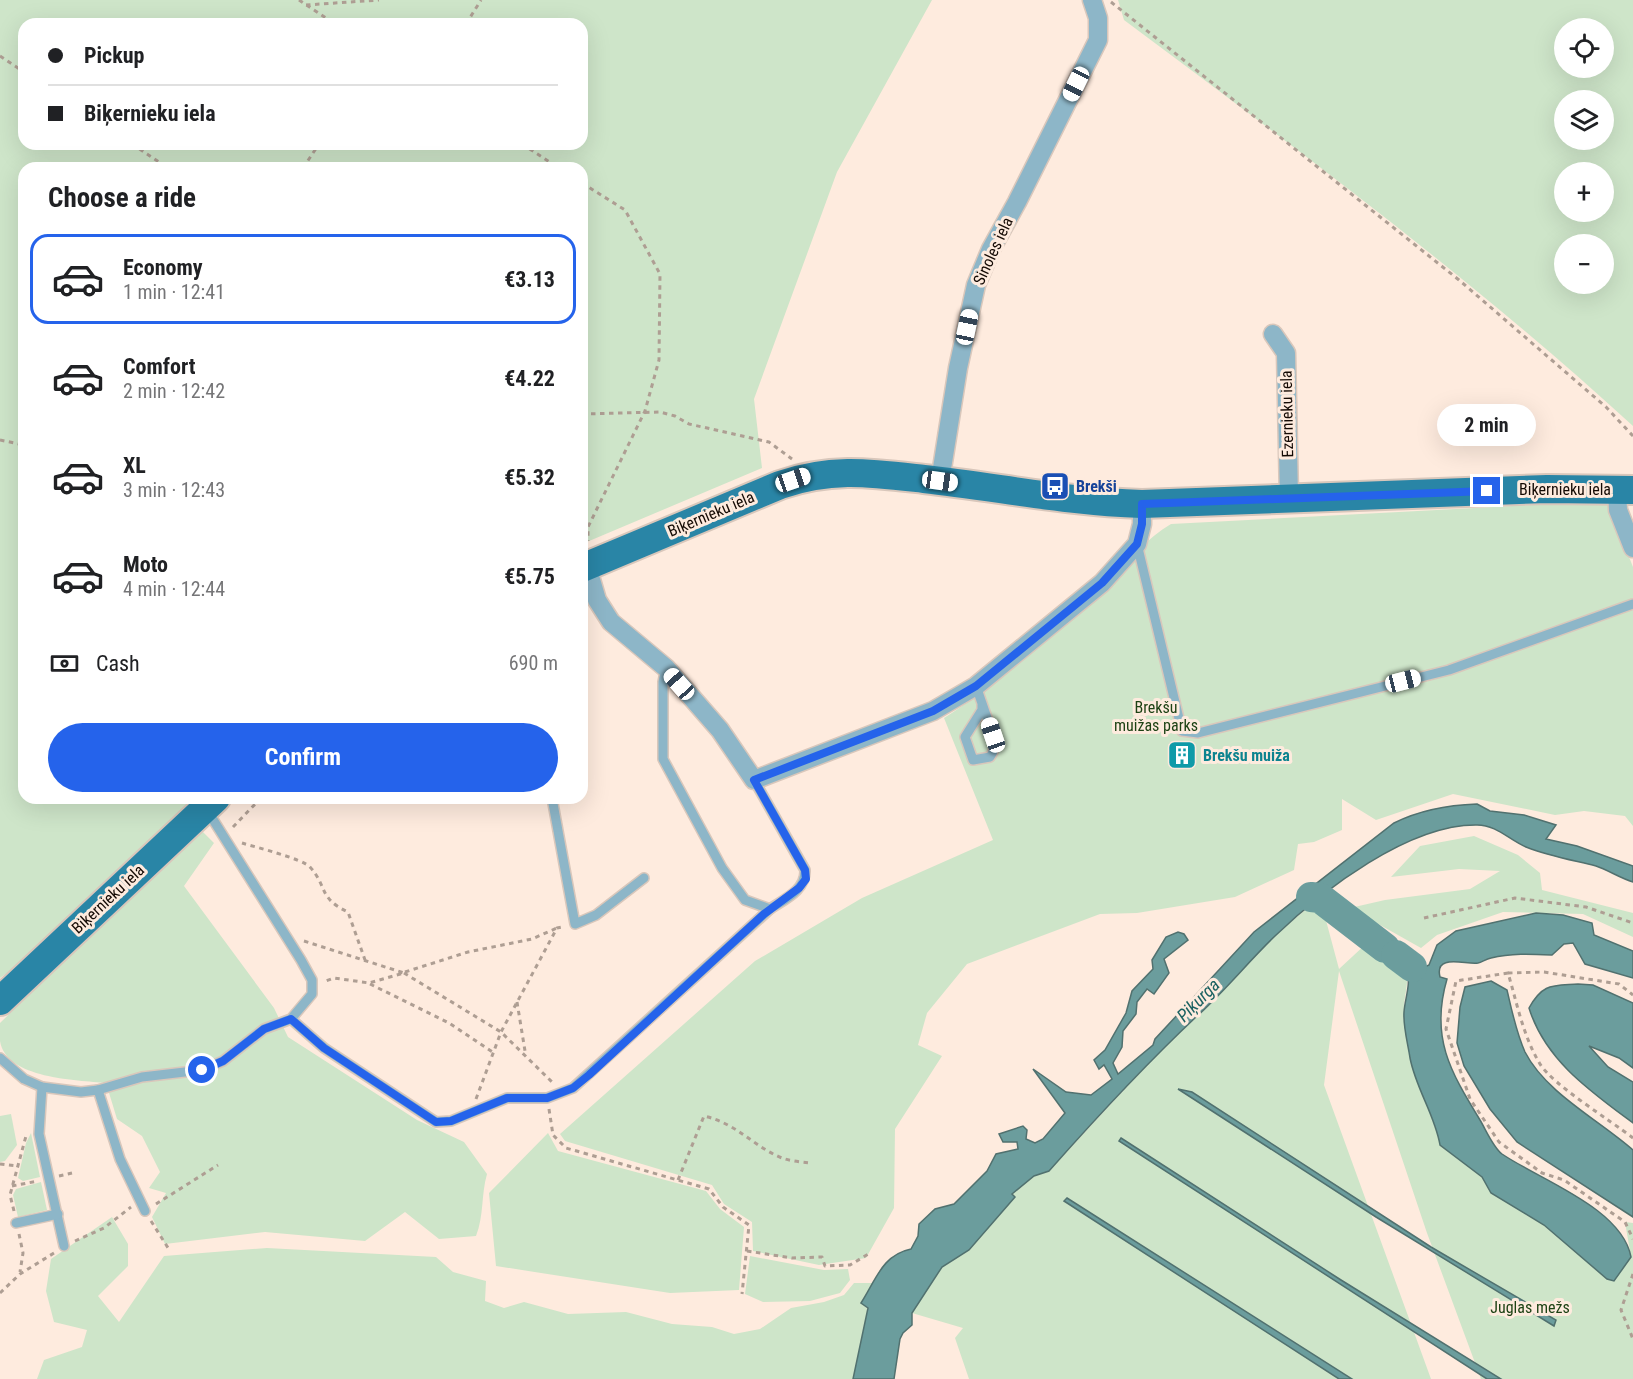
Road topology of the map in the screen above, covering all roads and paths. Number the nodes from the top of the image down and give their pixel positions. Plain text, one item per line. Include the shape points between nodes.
1 (299, 0) edge
2 (379, 0) edge
3 (481, 0) edge
4 (1092, 0) edge
5 (1101, 0) edge
6 (306, 4) junction
7 (326, 18) edge
8 (470, 18) edge
9 (0, 56) edge
10 (18, 68) edge
11 (141, 150) edge
12 (531, 150) edge
13 (159, 162) edge
14 (550, 162) edge
15 (588, 187) edge
16 (1273, 334) dead end
17 (645, 411) junction
18 (588, 414) edge
19 (1633, 436) edge
20 (0, 440) edge
21 (18, 444) edge
22 (805, 476) junction
23 (940, 481) junction
24 (1625, 489) edge
25 (1289, 498) junction
26 (1142, 504) junction
27 (588, 527) edge
28 (1137, 544) junction
29 (1633, 548) edge
30 (588, 566) edge
31 (589, 602) edge
32 (1633, 604) edge
33 (666, 668) junction
34 (976, 686) junction
35 (982, 703) junction
36 (754, 780) junction
37 (210, 804) edge
38 (211, 804) edge
39 (256, 804) edge
40 (553, 804) edge
41 (223, 837) junction
42 (644, 878) dead end
43 (770, 909) junction
44 (1424, 918) dead end
45 (1633, 923) edge
46 (575, 924) junction
47 (557, 928) junction
48 (291, 944) junction
49 (365, 960) junction
50 (404, 973) junction
51 (1508, 973) junction
52 (312, 980) junction
53 (369, 983) junction
54 (1633, 995) edge
55 (517, 1000) junction
56 (0, 1001) edge
57 (291, 1019) junction
58 (501, 1032) junction
59 (494, 1053) junction
60 (525, 1053) junction
61 (0, 1058) edge
62 (42, 1088) junction
63 (98, 1090) junction
64 (562, 1093) junction
65 (547, 1098) junction
66 (471, 1111) junction
67 (40, 1124) junction
68 (1633, 1138) edge
69 (810, 1163) dead end
70 (0, 1164) edge
71 (218, 1165) dead end
72 (17, 1166) junction
73 (72, 1173) dead end
74 (64, 1174) dead end
75 (678, 1180) junction
76 (145, 1211) junction
77 (58, 1214) junction
78 (16, 1223) junction
79 (1633, 1239) edge
80 (64, 1246) dead end
81 (170, 1251) dead end
82 (747, 1251) junction
83 (870, 1253) dead end
84 (20, 1274) dead end
85 (1633, 1274) edge
86 (741, 1294) dead end
87 (1633, 1339) edge

1 - 6 path
2 - 6 path
3 - 8 path
4 - 23 street, Sinoles iela via 1098,18 1098,39 976,285
5 - 19 path via 1112,2 1459,280 1606,407
6 - 7 path
9 - 10 path
11 - 13 path
12 - 14 path
15 - 17 path via 625,210 660,274 659,360
16 - 25 street, Ezernieku iela via 1286,353
17 - 18 path
17 - 22 path via 769,442 784,450
17 - 27 path
20 - 21 path
22 - 23 main road, Biķernieku iela via 852,471
22 - 30 main road, Biķernieku iela
23 - 26 main road, Biķernieku iela via 1105,503
24 - 25 main road, Biķernieku iela
24 - 29 street via 1618,510
25 - 26 main road, Biķernieku iela
26 - 28 street
28 - 32 lane via 1182,731 1198,733 1449,670
28 - 34 street via 1102,583
31 - 33 street
33 - 36 street via 720,730
33 - 43 lane via 663,759 722,868 745,900
34 - 35 lane
34 - 36 street via 933,711
35 - 35 lane via 994,751 990,757 973,760 965,737 982,710
36 - 43 lane via 805,870 806,879 799,888
37 - 56 main road, Biķernieku iela
38 - 41 lane
39 - 41 path
40 - 46 lane
41 - 48 lane
41 - 49 path via 308,865 324,895 348,912
42 - 46 lane via 596,915
43 - 64 lane via 589,1075
44 - 45 path via 1515,898 1586,908
46 - 47 path
47 - 50 path via 532,939 468,952
47 - 55 path
48 - 49 path via 300,940
48 - 52 lane
49 - 50 path
50 - 53 path
50 - 58 path
51 - 54 path via 1544,972 1619,984
51 - 68 path via 1525,1033 1540,1065 1560,1085
51 - 79 path via 1456,981 1446,1029 1470,1099 1499,1142 1542,1173 1564,1180 1624,1222
52 - 53 path via 334,978
52 - 57 lane via 312,994
53 - 59 path via 450,1023
55 - 58 path
55 - 60 path
57 - 63 lane via 264,1029 223,1061 202,1070 142,1077
57 - 66 lane via 324,1048 436,1122 451,1121
58 - 59 path
58 - 60 path
59 - 66 path
60 - 64 path
61 - 62 lane via 24,1079
62 - 63 lane
62 - 67 lane
63 - 76 lane via 120,1159
64 - 65 lane
65 - 66 lane via 507,1098
65 - 75 path via 553,1135 566,1148
67 - 72 path via 28,1130
67 - 77 lane
69 - 75 path via 782,1158 736,1129 704,1116
70 - 72 path
71 - 76 path
72 - 78 path via 10,1195
73 - 74 path
75 - 82 path via 709,1189 723,1207 749,1225
76 - 81 path
77 - 78 lane
77 - 80 lane
78 - 84 path via 23,1253
82 - 83 path via 792,1258 822,1257 825,1266 850,1265
82 - 86 path
85 - 87 path via 1621,1310

